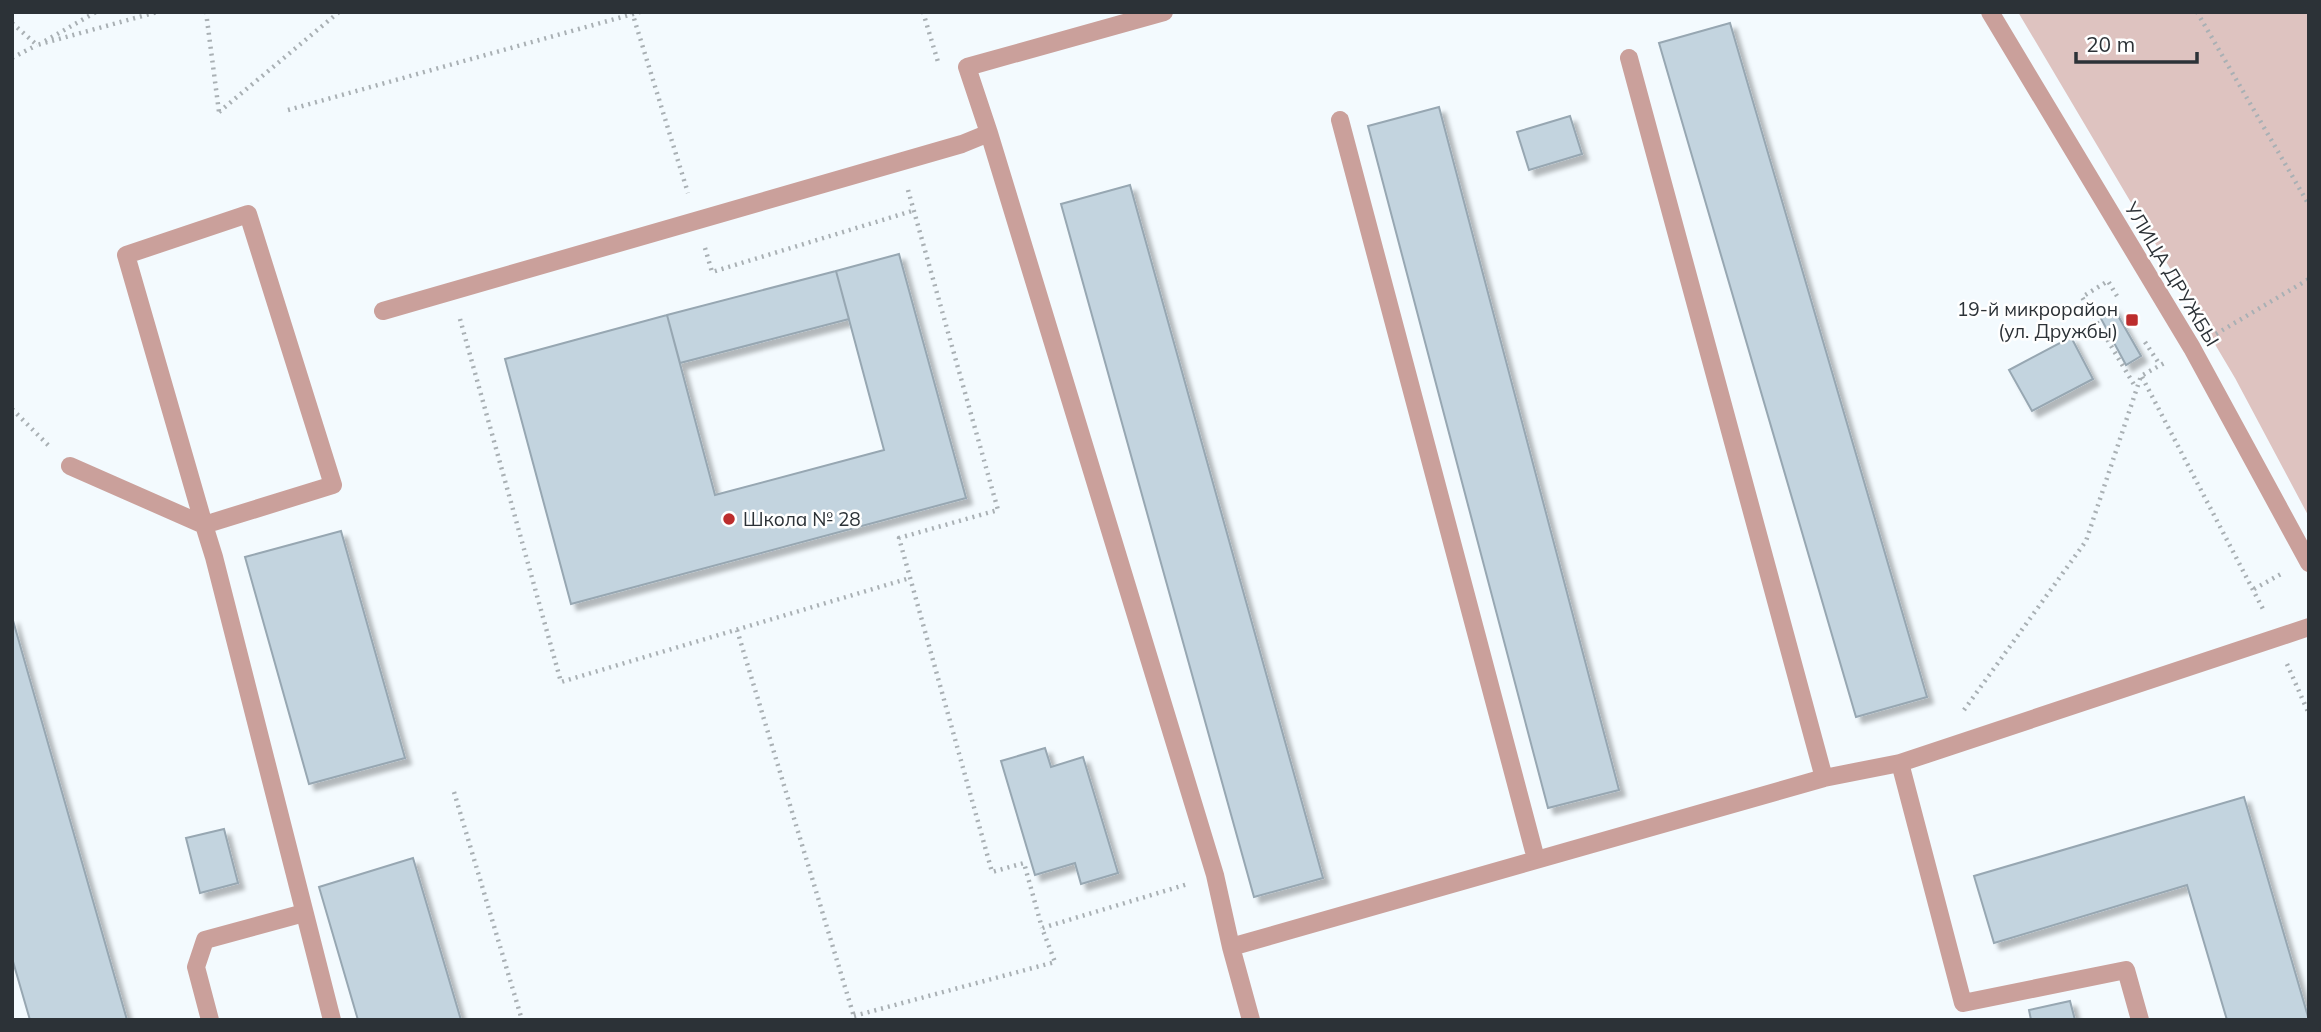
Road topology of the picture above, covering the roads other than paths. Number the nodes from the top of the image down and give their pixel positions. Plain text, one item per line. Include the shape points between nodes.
1 (1164, 12) edge
2 (1990, 12) edge
3 (1629, 58) dead end
4 (1340, 120) dead end
5 (989, 133) junction
6 (383, 311) dead end
7 (70, 466) road end
8 (204, 525) junction
9 (2309, 563) edge
10 (2309, 627) edge
11 (1900, 763) junction
12 (1824, 778) junction
13 (1536, 859) junction
14 (304, 913) junction
15 (1231, 947) junction
16 (210, 1020) edge
17 (332, 1020) edge
18 (1251, 1020) edge
19 (2140, 1020) edge

1 - 5 street via 967,67
2 - 9 street, УЛИЦА ДРУЖБЫ via 2192,348
3 - 12 street
4 - 13 street
5 - 6 street
5 - 15 street via 1215,875
7 - 8 street
8 - 8 street via 333,485 247,214 127,255
8 - 14 street
10 - 11 street
11 - 12 street
11 - 19 street via 1963,1003 2126,970
12 - 13 street
13 - 15 street
14 - 16 street via 205,940 196,967
14 - 17 street
15 - 18 street

